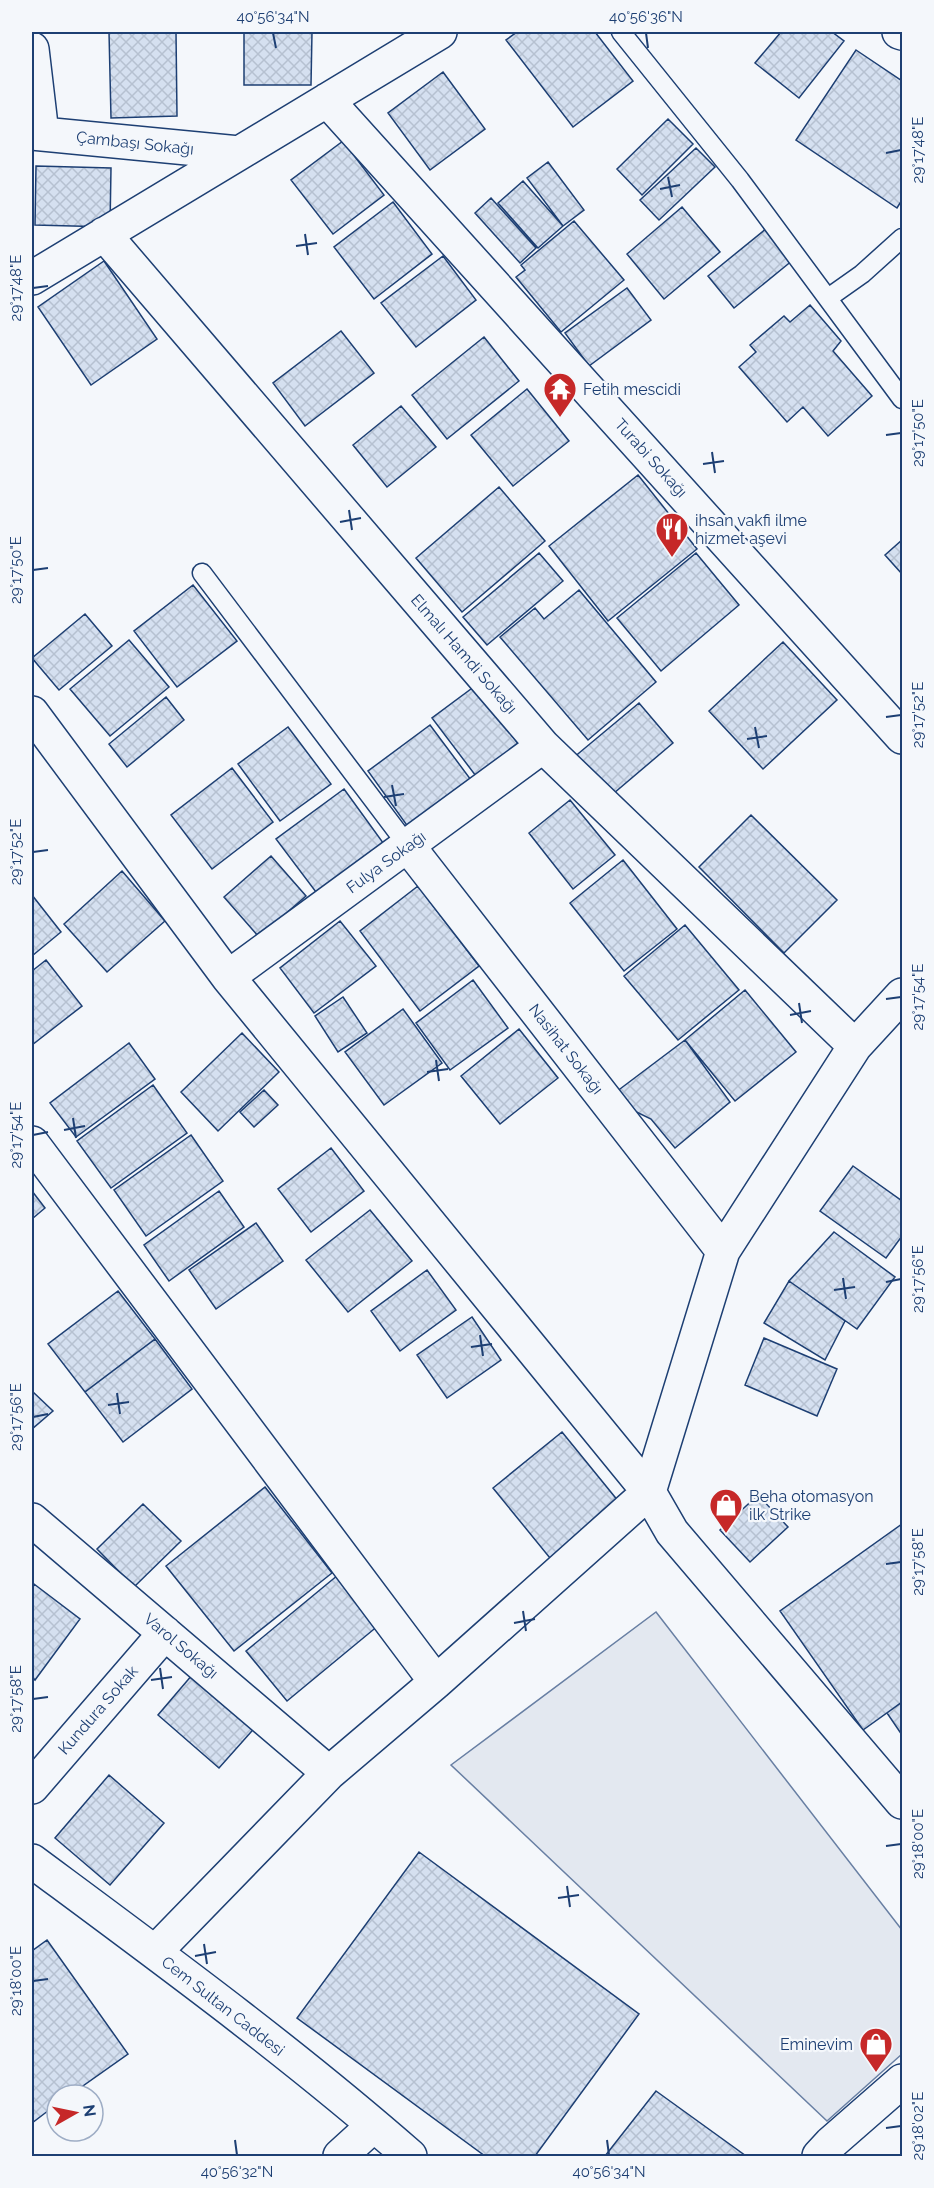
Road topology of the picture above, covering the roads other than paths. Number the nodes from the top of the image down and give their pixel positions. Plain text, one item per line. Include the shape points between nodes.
1 (440, 32) edge
2 (621, 32) edge
3 (32, 49) edge
4 (327, 100) junction
5 (37, 133) edge
6 (239, 153) junction
7 (104, 234) junction
8 (903, 238) edge
9 (32, 278) edge
10 (828, 298) junction
11 (903, 399) edge
12 (202, 573) dead end
13 (32, 713) edge
14 (903, 737) edge
15 (543, 746) junction
16 (408, 846) junction
17 (228, 977) junction
18 (903, 995) edge
19 (855, 1046) junction
20 (32, 1143) edge
21 (723, 1251) junction
22 (648, 1492) junction
23 (32, 1520) edge
24 (165, 1633) junction
25 (436, 1682) junction
26 (329, 1773) junction
27 (32, 1787) edge
28 (903, 1802) edge
29 (32, 1861) edge
30 (155, 1952) junction
31 (903, 2082) edge
32 (374, 2125) junction
33 (340, 2157) edge
34 (410, 2157) edge
35 (819, 2157) edge

1 - 4 street
2 - 10 lane via 740,180
3 - 5 street
4 - 6 street
4 - 14 street, Turabi Sokağı
5 - 6 street, Çambaşı Sokağı
6 - 7 street
7 - 9 street
7 - 15 street, Elmalı Hamdi Sokağı
8 - 10 lane
10 - 11 lane
12 - 16 lane
13 - 17 street
15 - 16 street, Fulya Sokağı
15 - 19 street, Elmalı Hamdi Sokağı
16 - 17 street, Fulya Sokağı
16 - 21 street, Nasihat Sokağı
17 - 22 street
18 - 19 street
19 - 21 street
20 - 25 street
21 - 22 street
22 - 25 street
22 - 28 street via 672,1532
23 - 24 street, Varol Sokağı
24 - 26 street, Varol Sokağı
24 - 27 street, Kundura Sokak
25 - 26 street
26 - 30 street
29 - 30 street, Cem Sultan Caddesi
30 - 32 street, Cem Sultan Caddesi
31 - 35 street
32 - 33 street
32 - 34 street, Cem Sultan Caddesi

